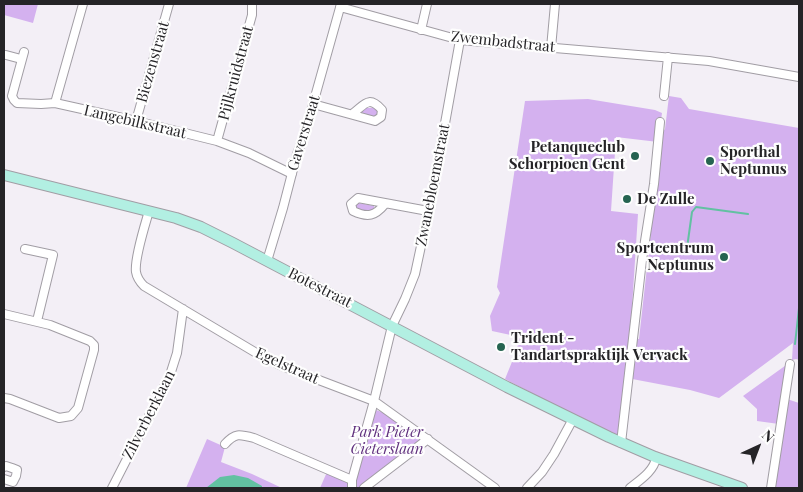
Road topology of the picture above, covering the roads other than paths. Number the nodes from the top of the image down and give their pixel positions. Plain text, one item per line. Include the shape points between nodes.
1 (83, 4) edge
2 (169, 4) edge
3 (252, 4) edge
4 (427, 4) edge
5 (555, 4) edge
6 (341, 6) edge
7 (421, 30) junction
8 (460, 40) junction
9 (551, 48) junction
10 (6, 55) dead end
11 (668, 57) junction
12 (799, 77) edge
13 (664, 96) dead end
14 (56, 104) junction
15 (313, 104) junction
16 (352, 114) dead end
17 (136, 121) junction
18 (660, 122) dead end
19 (217, 141) junction
20 (292, 174) junction
21 (4, 175) edge
22 (385, 204) dead end
23 (149, 211) junction
24 (428, 211) junction
25 (25, 248) dead end
26 (267, 261) junction
27 (183, 310) junction
28 (4, 314) edge
29 (37, 321) junction
30 (392, 326) junction
31 (790, 364) dead end
32 (4, 398) edge
33 (374, 401) junction
34 (574, 419) junction
35 (428, 439) junction
36 (621, 443) junction
37 (225, 444) dead end
38 (656, 458) junction
39 (4, 467) edge
40 (4, 479) edge
41 (352, 480) junction
42 (112, 488) edge
43 (352, 488) edge
44 (364, 488) edge
45 (495, 488) edge
46 (527, 488) edge
47 (630, 488) edge
48 (742, 488) edge
49 (771, 488) edge

1 - 14 street
2 - 17 street, Biezenstraat
3 - 19 street, Pijlkruidstraat via 252,15
4 - 7 street
5 - 9 street
6 - 7 street, Zwembadstraat
6 - 15 street, Gaverstraat
7 - 8 street, Zwembadstraat
8 - 9 street, Zwembadstraat
8 - 24 street, Zwanebloemstraat
9 - 11 street, Zwembadstraat
10 - 14 street, Langebilkstraat via 22,56 12,96 17,103
11 - 12 street, Zwembadstraat
11 - 13 street
14 - 17 street, Langebilkstraat
15 - 16 street
15 - 20 street, Gaverstraat
17 - 19 street, Langebilkstraat
18 - 36 street
19 - 20 street, Langebilkstraat
20 - 26 street, Gaverstraat
21 - 23 street, Botestraat
22 - 24 street
23 - 26 street, Botestraat via 201,227
23 - 27 street, Egelstraat via 139,250 138,279
24 - 30 street, Zwanebloemstraat via 415,274
25 - 29 street via 57,256
26 - 30 street, Botestraat
27 - 33 street, Egelstraat via 282,366
27 - 42 street, Zilverberklaan via 177,353 170,375
28 - 29 street
29 - 32 street via 84,338 94,345 78,408 71,416 59,418
30 - 33 street, Zwanebloemstraat
30 - 34 street, Botestraat
31 - 49 street
33 - 35 street, Egelstraat
33 - 41 street, Zwanebloemstraat
34 - 36 street, Botestraat
34 - 46 street via 542,472
35 - 44 street
35 - 45 street, Egelstraat
36 - 38 street, Botestraat
37 - 41 street via 232,436 254,438
38 - 47 street via 652,469
38 - 48 street, Botestraat
39 - 40 street via 17,470 13,482
41 - 43 street, Zwanebloemstraat

